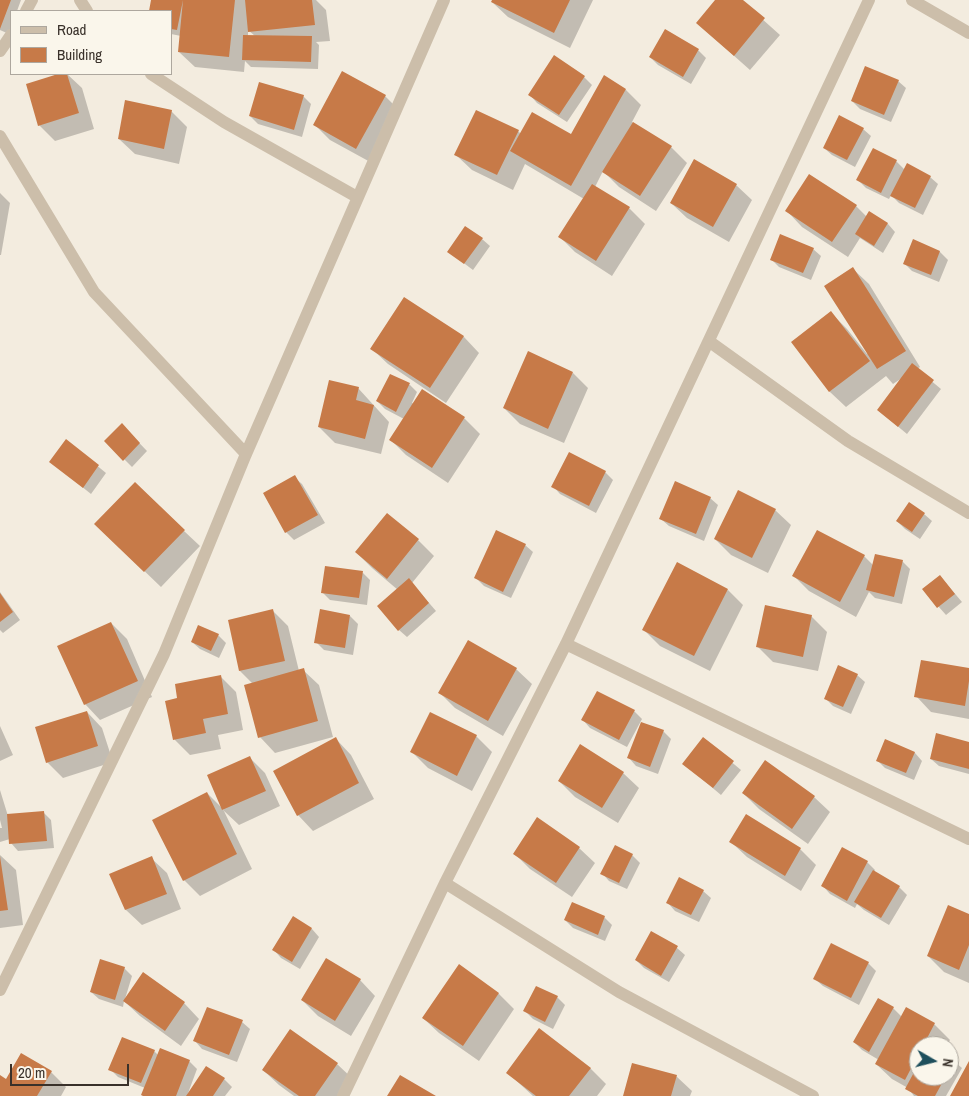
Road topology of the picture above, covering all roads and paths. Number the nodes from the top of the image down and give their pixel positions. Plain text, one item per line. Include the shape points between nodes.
1 (444, 0) edge
2 (869, 0) edge
3 (912, 0) edge
4 (969, 33) edge
5 (10, 36) edge
6 (0, 51) edge
7 (153, 75) edge
8 (0, 136) edge
9 (357, 197) junction
10 (710, 342) junction
11 (246, 454) junction
12 (969, 513) edge
13 (566, 644) junction
14 (969, 839) edge
15 (445, 883) junction
16 (0, 990) edge
17 (343, 1096) edge
18 (813, 1096) edge

1 - 9 street
2 - 10 street
3 - 4 street
5 - 6 street
7 - 9 street via 224,122
8 - 11 street via 94,292
9 - 11 street
10 - 12 street via 848,441
10 - 13 street
11 - 16 street via 164,654
13 - 14 street
13 - 15 street
15 - 17 street
15 - 18 street via 619,992

